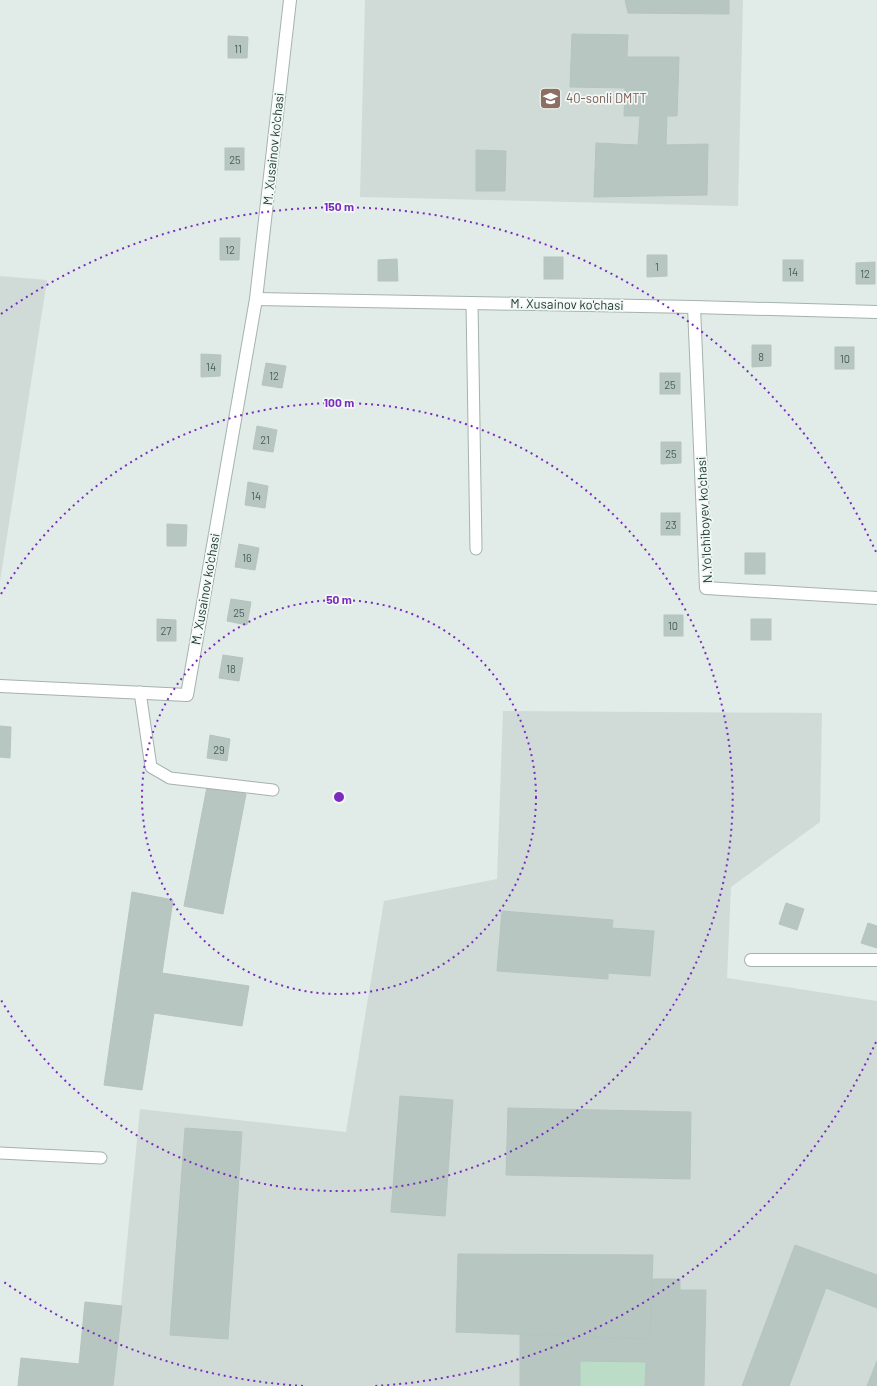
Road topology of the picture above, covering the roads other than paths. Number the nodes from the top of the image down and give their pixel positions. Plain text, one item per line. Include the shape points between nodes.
1 (290, 0) edge
2 (256, 299) junction
3 (472, 303) junction
4 (694, 307) junction
5 (877, 312) edge
6 (476, 549) dead end
7 (877, 598) edge
8 (0, 686) edge
9 (140, 692) junction
10 (273, 790) dead end
11 (751, 960) dead end
12 (877, 960) edge
13 (0, 1153) edge
14 (101, 1158) dead end

1 - 2 street, M. Xusainov ko'chasi
2 - 3 street, M. Xusainov ko'chasi
2 - 9 street, M. Xusainov ko'chasi via 186,694
3 - 4 street, M. Xusainov ko'chasi
3 - 6 lane
4 - 5 street, M. Xusainov ko'chasi
4 - 7 street, N.Yo'lchiboyev ko'chasi via 706,588
8 - 9 street, M. Xusainov ko'chasi
9 - 10 lane via 151,767 170,778
11 - 12 street
13 - 14 lane

